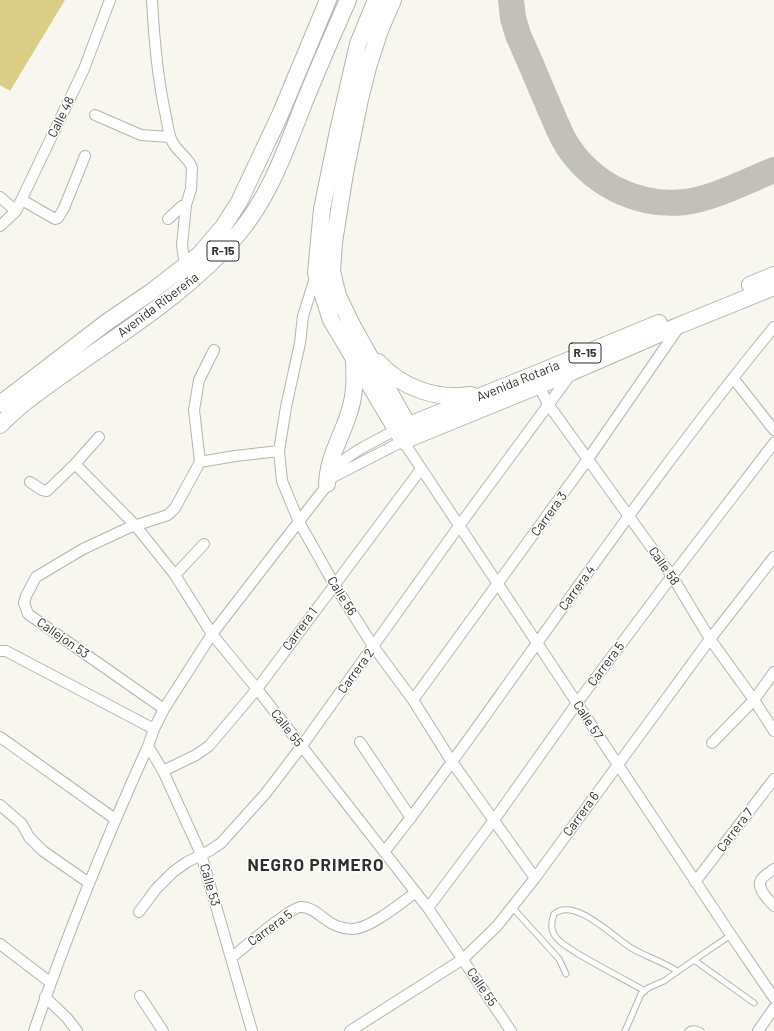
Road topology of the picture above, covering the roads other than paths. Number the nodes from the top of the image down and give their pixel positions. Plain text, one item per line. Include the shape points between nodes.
1 (110, 0) edge
2 (152, 0) edge
3 (328, 0) edge
4 (348, 0) edge
5 (376, 0) edge
6 (393, 0) edge
7 (95, 115) dead end
8 (170, 137) junction
9 (86, 156) dead end
10 (0, 197) edge
11 (22, 200) junction
12 (186, 205) junction
13 (16, 212) junction
14 (168, 219) dead end
15 (0, 226) edge
16 (185, 266) junction
17 (316, 273) junction
18 (774, 275) edge
19 (774, 287) edge
20 (680, 325) junction
21 (774, 327) edge
22 (214, 350) dead end
23 (358, 352) junction
24 (572, 372) junction
25 (733, 378) junction
26 (536, 381) junction
27 (494, 391) junction
28 (0, 404) edge
29 (548, 404) junction
30 (0, 425) edge
31 (774, 430) edge
32 (405, 433) junction
33 (98, 437) dead end
34 (774, 443) edge
35 (279, 451) junction
36 (588, 459) junction
37 (200, 462) junction
38 (75, 464) junction
39 (421, 468) junction
40 (331, 480) junction
41 (30, 482) dead end
42 (629, 517) junction
43 (299, 522) junction
44 (136, 525) junction
45 (459, 526) junction
46 (204, 544) dead end
47 (774, 557) edge
48 (175, 575) junction
49 (672, 576) junction
50 (334, 584) junction
51 (498, 585) junction
52 (212, 634) junction
53 (710, 639) junction
54 (537, 644) junction
55 (373, 646) junction
56 (0, 651) edge
57 (774, 672) edge
58 (257, 688) junction
59 (413, 700) junction
60 (754, 700) junction
61 (577, 703) junction
62 (164, 709) junction
63 (154, 729) junction
64 (774, 731) edge
65 (0, 737) edge
66 (360, 742) dead end
67 (712, 743) dead end
68 (148, 746) junction
69 (301, 747) junction
70 (452, 762) junction
71 (617, 764) junction
72 (163, 770) junction
73 (774, 779) edge
74 (0, 805) edge
75 (411, 818) junction
76 (115, 819) junction
77 (494, 820) junction
78 (384, 852) junction
79 (201, 854) junction
80 (774, 869) edge
81 (535, 878) junction
82 (695, 882) junction
83 (89, 883) junction
84 (416, 892) junction
85 (774, 906) edge
86 (512, 907) junction
87 (428, 908) junction
88 (139, 912) dead end
89 (731, 935) junction
90 (0, 944) edge
91 (231, 958) junction
92 (463, 959) junction
93 (694, 960) junction
94 (677, 971) junction
95 (566, 974) dead end
96 (51, 982) junction
97 (645, 991) junction
98 (140, 996) dead end
99 (45, 997) junction
100 (774, 998) edge
101 (754, 1003) dead end
102 (774, 1008) edge
103 (34, 1031) edge
104 (77, 1031) edge
105 (163, 1031) edge
106 (252, 1031) edge
107 (350, 1031) edge
108 (511, 1031) edge
109 (625, 1031) edge
110 (688, 1031) edge
111 (701, 1031) edge
112 (758, 1031) edge

1 - 11 street, Calle 48 via 84,69
2 - 8 street via 154,40
3 - 16 main road, Avenida Ribereña / R-15 via 280,115 239,202 218,233 200,254
4 - 30 main road, Avenida Ribereña / R-15 via 284,156 257,208 238,234 189,283 31,397
5 - 17 main road via 358,44 338,131 322,209
6 - 23 main road via 368,68 360,99 334,242 332,271
7 - 8 street via 141,135
8 - 12 street via 192,168 191,188
9 - 11 street via 58,218 55,219
10 - 13 street
11 - 13 street, Calle 48
12 - 14 street
12 - 16 street via 182,245
13 - 15 street, Calle 48
16 - 28 main road, Avenida Ribereña / R-15
17 - 23 main road via 331,320
17 - 35 street, Calle 56 via 303,316
18 - 26 main road, Avenida Rotaria / R-15
19 - 20 main road, Avenida Rotaria / R-15
20 - 24 main road, Avenida Rotaria / R-15
20 - 36 street, Carrera 3
21 - 25 street, Carrera 4
22 - 37 street via 199,380 194,410
23 - 27 main road via 397,379 425,392 463,396
23 - 32 main road
23 - 40 main road via 355,388 328,472
24 - 26 main road, Avenida Rotaria / R-15
24 - 29 street, Carrera 2
25 - 31 street
25 - 42 street, Carrera 4
26 - 27 main road, Avenida Rotaria / R-15
26 - 29 street, Calle 58
26 - 32 main road, Avenida Rotaria / R-15
27 - 32 main road, Avenida Rotaria / R-15
29 - 36 street, Calle 58
29 - 45 street, Carrera 2
32 - 39 street, Calle 57
32 - 40 street via 356,452 342,462
33 - 38 street
34 - 49 street, Carrera 5
35 - 37 street
35 - 43 street, Calle 56 via 282,481
36 - 42 street, Calle 58
36 - 51 street, Carrera 3
37 - 44 street, Callejon 53 via 175,508 168,515
38 - 41 street via 47,491
38 - 44 street, Calle 55
39 - 45 street, Calle 57
39 - 50 street, Carrera 1
40 - 43 street
42 - 49 street, Calle 58
42 - 54 street, Carrera 4
43 - 50 street, Calle 56
43 - 52 street
44 - 48 street, Calle 55
44 - 62 street, Callejon 53 via 84,549 36,576 24,603 28,614
45 - 51 street, Calle 57
45 - 55 street, Carrera 2
46 - 48 street
47 - 53 street, Carrera 6
48 - 52 street, Calle 55
49 - 53 street, Calle 58
49 - 61 street, Carrera 5
50 - 55 street, Calle 56
50 - 58 street, Carrera 1
51 - 54 street, Calle 57
51 - 59 street, Carrera 3
52 - 58 street, Calle 55
52 - 62 street
53 - 60 street, Calle 58
53 - 71 street, Carrera 6
54 - 61 street, Calle 57
54 - 70 street, Carrera 4
55 - 59 street, Calle 56
55 - 69 street, Carrera 2
56 - 63 street via 6,651
57 - 60 street
58 - 69 street, Calle 55
58 - 72 street, Carrera 1 via 209,746
59 - 70 street, Calle 56
60 - 64 street, Calle 58
60 - 67 street
61 - 71 street, Calle 57
61 - 77 street, Carrera 5
62 - 63 street
63 - 68 street
65 - 76 street
66 - 75 street
68 - 72 street, Calle 53
68 - 76 street
69 - 78 street, Calle 55
69 - 79 street, Carrera 2 via 266,793 221,843
70 - 75 street, Carrera 4
70 - 77 street, Calle 56
71 - 81 street, Carrera 6
71 - 82 street, Calle 57
72 - 79 street, Calle 53
73 - 82 street, Carrera 7
74 - 83 street via 22,824 29,838 43,851
75 - 78 street, Carrera 4
76 - 83 street
77 - 81 street, Calle 56
77 - 87 street, Carrera 5
78 - 84 street, Calle 55
79 - 88 street, Carrera 2 via 173,872
79 - 91 street, Calle 53
80 - 85 street via 761,880 760,885
81 - 86 street, Carrera 6
82 - 89 street, Calle 57
83 - 96 street
84 - 87 street, Calle 55
84 - 91 street, Carrera 5 via 386,914 353,929 339,927 315,911 301,907 290,912
86 - 92 street, Carrera 6 via 497,926
86 - 95 lane via 560,959
87 - 92 street, Calle 55
89 - 93 lane
89 - 100 street, Calle 57
90 - 96 street
91 - 106 street, Calle 53
92 - 107 street, Carrera 6
92 - 108 street, Calle 55
93 - 94 lane
93 - 101 lane
94 - 97 lane
94 - 97 lane via 632,948 595,920 571,909 562,909 554,914 552,929 562,943
96 - 99 street
97 - 109 lane via 641,994
98 - 105 street
99 - 103 street
99 - 104 street
102 - 112 street
110 - 111 lane via 696,1028

